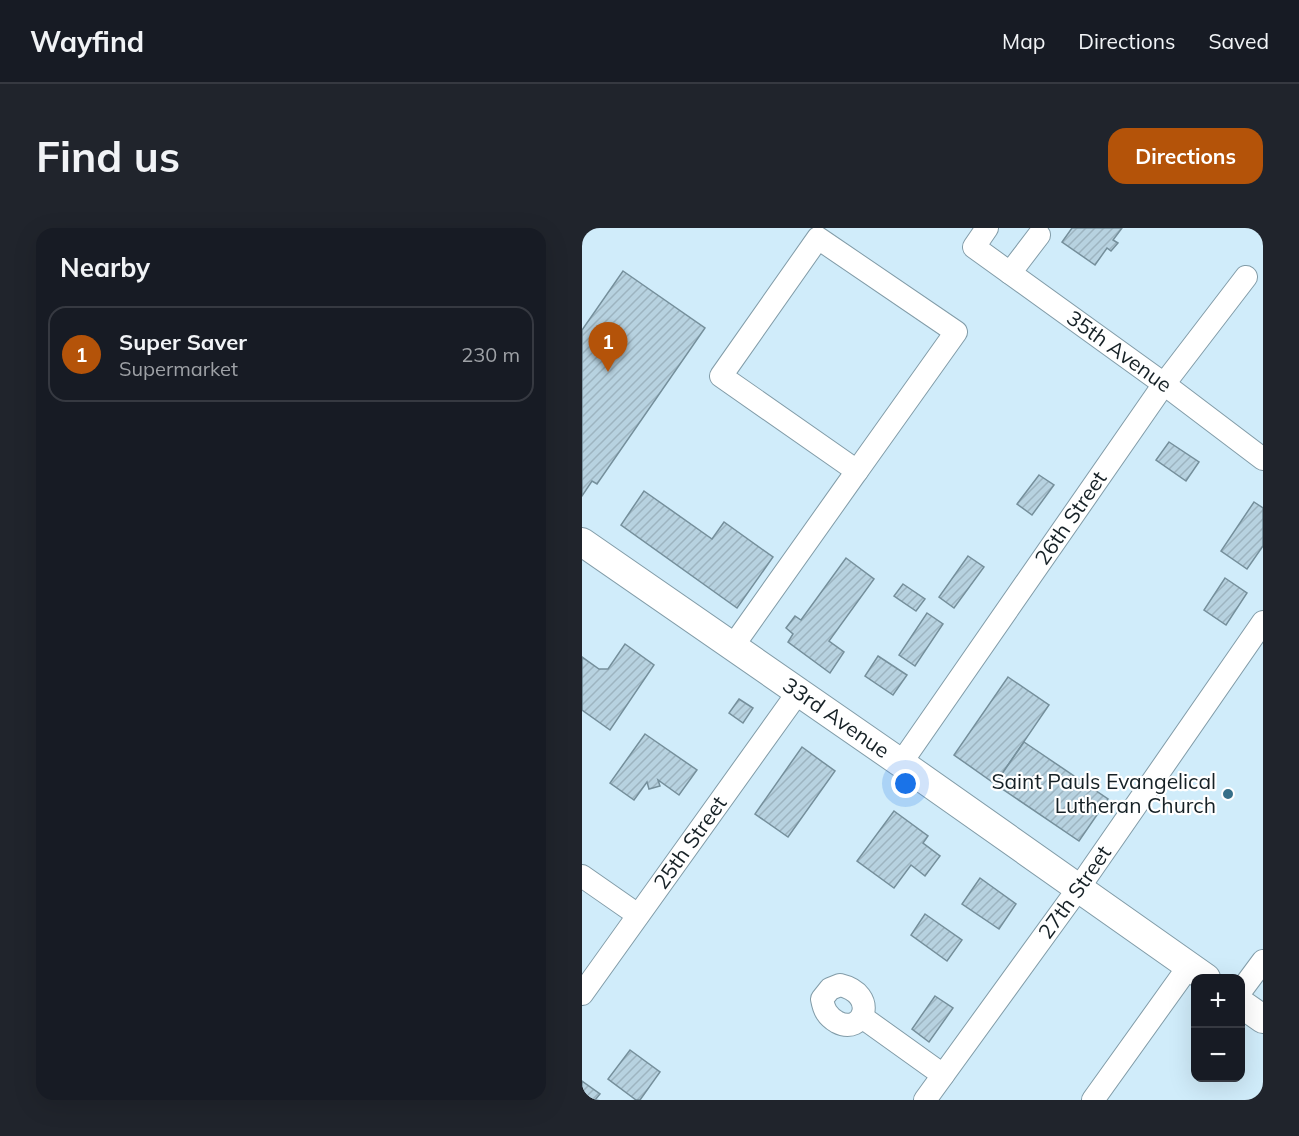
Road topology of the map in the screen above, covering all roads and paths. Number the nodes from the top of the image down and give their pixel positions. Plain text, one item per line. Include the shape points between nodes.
1 (983, 233) edge
2 (1039, 235) dead end
3 (1010, 273) junction
4 (1246, 277) dead end
5 (1164, 384) junction
6 (1263, 459) edge
7 (857, 471) junction
8 (582, 542) edge
9 (1263, 622) edge
10 (733, 646) junction
11 (799, 691) junction
12 (901, 763) junction
13 (582, 876) edge
14 (1078, 888) junction
15 (638, 915) junction
16 (1263, 961) edge
17 (1197, 972) edge
18 (1245, 985) edge
19 (582, 994) edge
20 (1245, 1006) edge
21 (862, 1017) dead end
22 (1263, 1018) edge
23 (943, 1075) junction
24 (925, 1100) edge
25 (1093, 1100) edge

1 - 3 street, 35th Avenue
2 - 3 street
3 - 5 street, 35th Avenue
4 - 5 street, 26th Street
5 - 6 street, 35th Avenue
5 - 12 street, 26th Street
7 - 7 street via 956,332 818,238 721,376
7 - 10 street
8 - 10 main road, 33rd Avenue
9 - 14 street, 27th Street
10 - 11 main road, 33rd Avenue
11 - 12 main road, 33rd Avenue
11 - 15 street, 25th Street
12 - 14 main road, 33rd Avenue
13 - 15 street
14 - 17 main road, 33rd Avenue
14 - 23 street, 27th Street
15 - 19 street, 25th Street
16 - 18 street
17 - 25 street
20 - 22 main road
21 - 23 street
23 - 24 street, 27th Street

